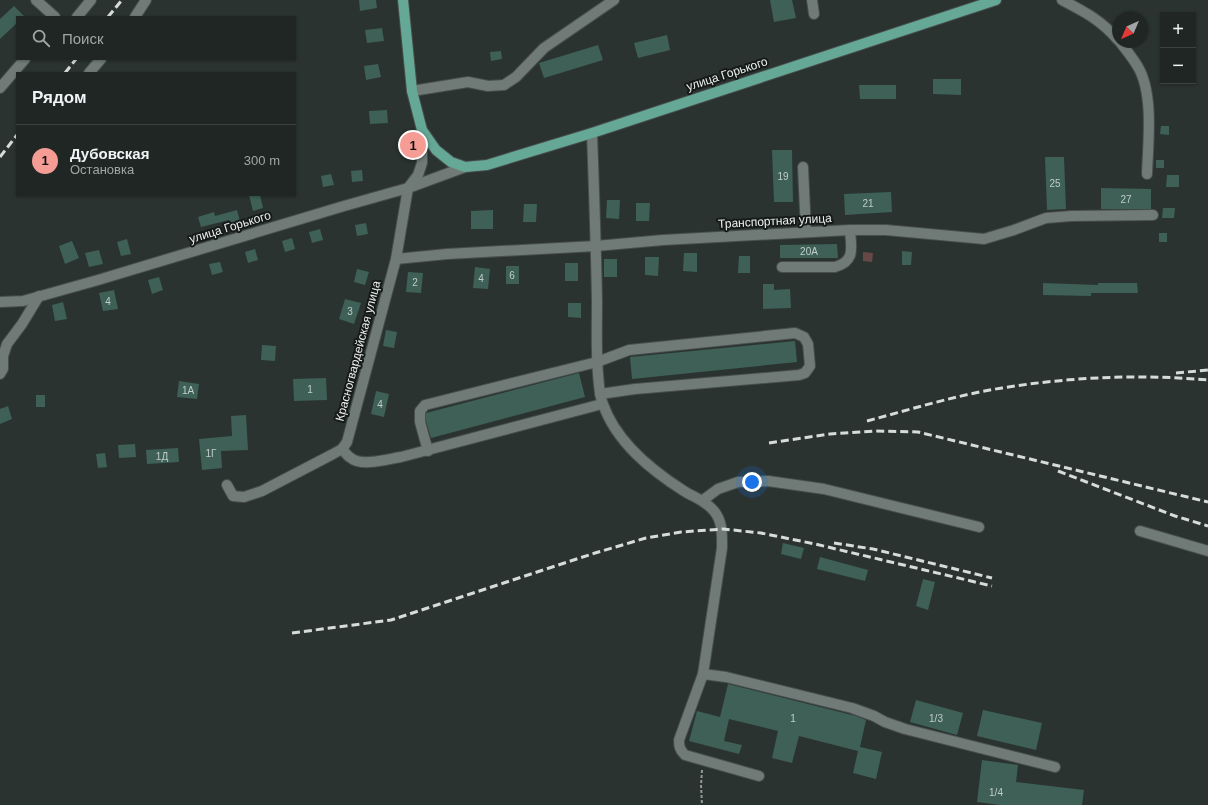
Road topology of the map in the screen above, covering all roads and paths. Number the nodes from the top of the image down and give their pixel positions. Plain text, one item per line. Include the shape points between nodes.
1 (36, 0) edge
2 (91, 0) edge
3 (146, 0) edge
4 (403, 0) edge
5 (614, 0) edge
6 (812, 0) edge
7 (996, 0) edge
8 (1062, 0) edge
9 (814, 14) dead end
10 (54, 16) edge
11 (78, 16) edge
12 (136, 16) edge
13 (1112, 33) edge
14 (1124, 48) edge
15 (24, 60) edge
16 (100, 60) edge
17 (90, 72) edge
18 (0, 88) edge
19 (412, 91) junction
20 (422, 130) junction
21 (592, 132) junction
22 (465, 167) junction
23 (803, 167) dead end
24 (1147, 174) dead end
25 (408, 188) junction
26 (1153, 215) dead end
27 (850, 230) junction
28 (806, 232) junction
29 (596, 246) junction
30 (396, 259) junction
31 (782, 267) dead end
32 (39, 296) junction
33 (0, 302) edge
34 (597, 362) junction
35 (0, 374) edge
36 (601, 399) junction
37 (342, 449) junction
38 (428, 451) junction
39 (227, 485) dead end
40 (703, 500) junction
41 (979, 527) dead end
42 (1140, 532) dead end
43 (1208, 551) edge
44 (703, 674) junction
45 (703, 761) junction
46 (1055, 767) dead end
47 (759, 776) dead end
48 (702, 805) edge

1 - 10 lane
2 - 11 lane
3 - 12 lane
4 - 19 main road
5 - 19 lane via 544,48 516,77 504,85 488,86 468,82
6 - 9 lane
7 - 21 main road, улица Горького
8 - 13 lane via 1107,27
14 - 24 lane via 1139,68 1149,106
15 - 18 lane
16 - 17 lane
19 - 20 main road, улица Горького
20 - 22 main road, улица Горького via 436,150 451,162
20 - 25 lane, Красногвардейская улица via 422,163 418,175
21 - 22 main road, улица Горького via 487,165
21 - 29 lane
22 - 25 lane, улица Горького
23 - 28 lane
25 - 30 lane, Красногвардейская улица
25 - 32 lane, улица Горького
26 - 27 lane, Транспортная улица via 1046,218 984,239 886,230
27 - 28 lane, Транспортная улица
27 - 31 lane via 851,253 849,260 840,265
28 - 29 lane, Транспортная улица
29 - 30 lane, Транспортная улица
29 - 34 lane
30 - 37 lane, Красногвардейская улица via 347,442
32 - 33 lane, улица Горького via 23,301
32 - 35 lane via 7,344
34 - 36 lane
34 - 36 lane via 629,350 795,333 804,337 808,344 810,366 806,373 799,375 635,389
34 - 38 lane via 425,405 420,411 420,422
36 - 38 lane
36 - 40 lane via 617,431 636,453 657,473
37 - 38 lane via 352,459 361,462
37 - 39 lane via 262,491 244,497 233,496
40 - 41 lane via 718,489 738,482 768,481 824,489
40 - 44 lane via 715,512 722,529 722,548
42 - 43 lane
44 - 45 lane via 679,740 681,751 685,755
44 - 46 lane via 726,677 852,708 905,729
45 - 47 lane
45 - 48 path via 700,785

